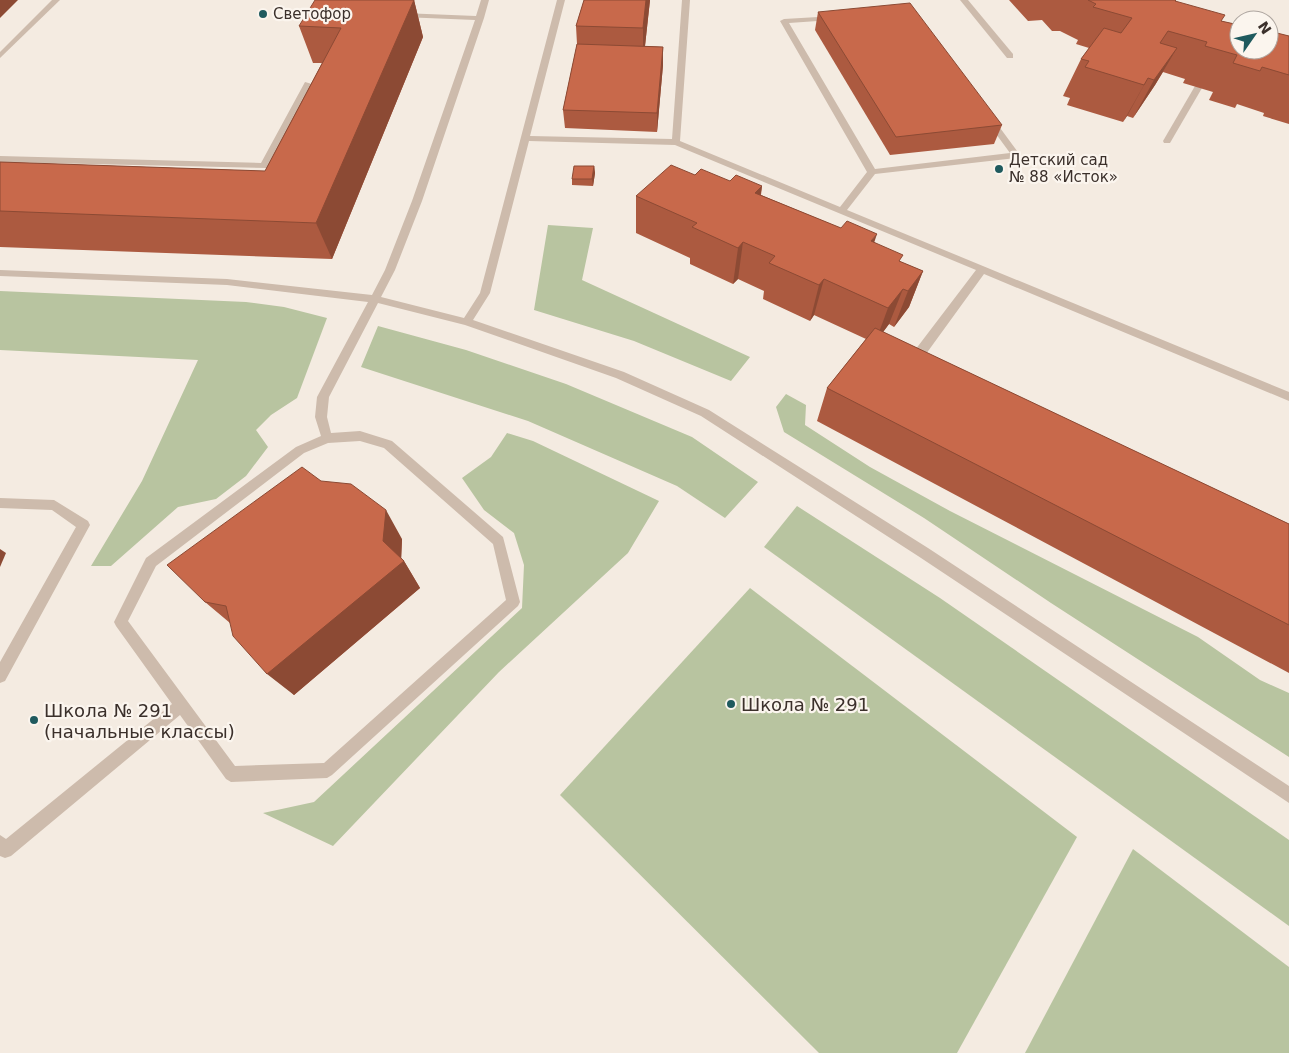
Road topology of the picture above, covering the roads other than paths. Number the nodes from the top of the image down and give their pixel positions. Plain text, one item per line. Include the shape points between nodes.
1 (56, 0) edge
2 (486, 0) edge
3 (561, 0) edge
4 (686, 0) edge
5 (964, 0) edge
6 (395, 15) edge
7 (841, 17) edge
8 (480, 18) junction
9 (0, 56) edge
10 (1010, 56) dead end
11 (308, 84) dead end
12 (1198, 88) edge
13 (982, 110) edge
14 (527, 138) junction
15 (676, 142) junction
16 (1167, 142) dead end
17 (0, 159) edge
18 (872, 172) junction
19 (841, 211) junction
20 (982, 269) junction
21 (0, 273) edge
22 (376, 298) junction
23 (468, 322) junction
24 (922, 366) edge
25 (1289, 397) edge
26 (327, 438) junction
27 (0, 503) edge
28 (0, 676) edge
29 (181, 705) junction
30 (1289, 795) edge
31 (0, 843) edge

1 - 9 lane
2 - 8 lane
3 - 14 lane
4 - 15 lane
5 - 10 lane
6 - 8 lane
7 - 18 lane via 784,21
8 - 22 lane via 417,201
11 - 17 lane via 264,166
12 - 16 lane
13 - 18 lane via 1016,155
14 - 15 lane
14 - 23 lane via 485,293
15 - 19 lane
18 - 19 lane
19 - 20 lane
20 - 24 lane via 912,362
20 - 25 lane
21 - 22 lane via 227,282
22 - 23 lane
22 - 26 lane via 324,397 321,417
23 - 30 lane via 620,375 705,413 923,552
26 - 29 lane via 300,450 151,562 120,622
26 - 29 lane via 360,436 388,444 499,541 513,602 327,770 231,774
27 - 28 lane via 54,505 84,524
29 - 31 lane via 4,850

